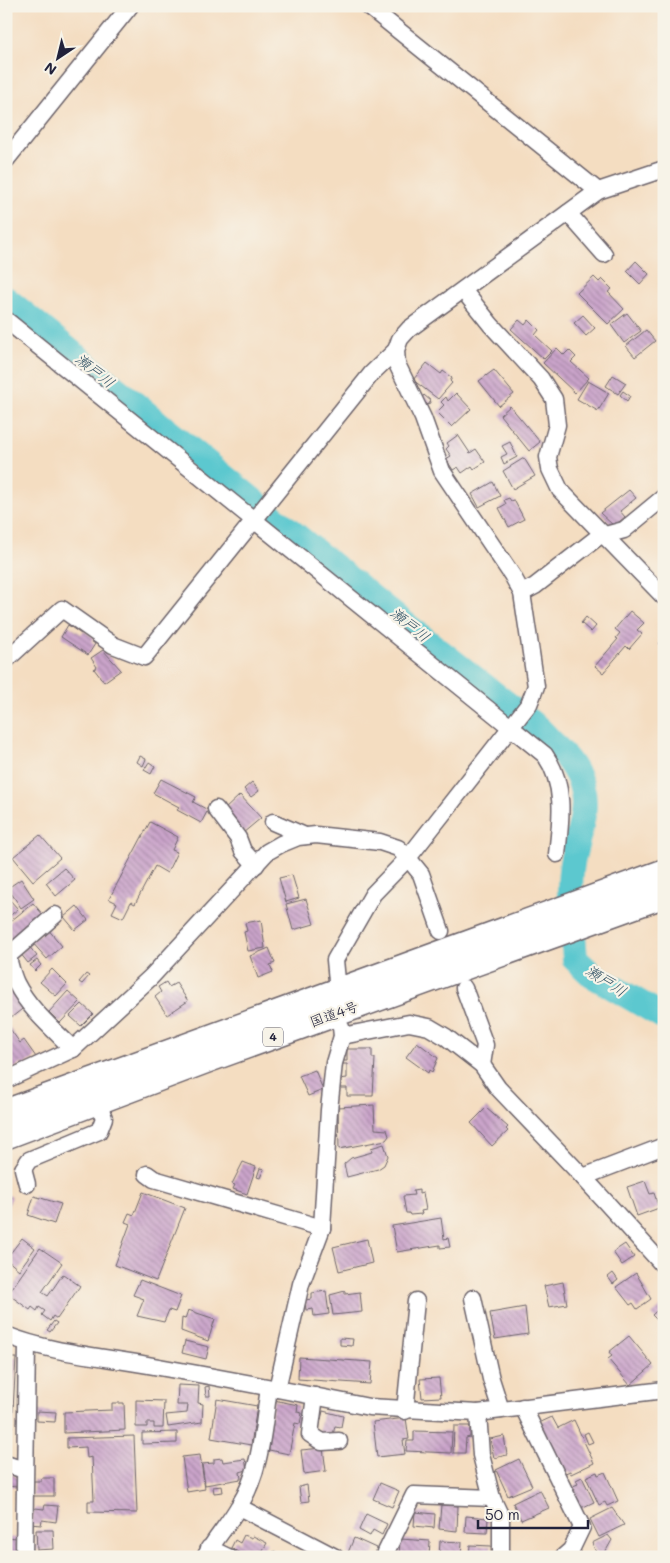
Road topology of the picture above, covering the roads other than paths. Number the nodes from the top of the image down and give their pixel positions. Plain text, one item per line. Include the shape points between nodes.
1 (130, 6) edge
2 (368, 6) edge
3 (6, 160) edge
4 (664, 169) edge
5 (598, 191) junction
6 (568, 213) junction
7 (604, 254) dead end
8 (463, 290) junction
9 (6, 320) edge
10 (396, 350) junction
11 (664, 498) edge
12 (255, 519) junction
13 (605, 535) junction
14 (522, 594) junction
15 (664, 597) edge
16 (6, 660) edge
17 (513, 724) junction
18 (216, 809) dead end
19 (273, 822) dead end
20 (305, 836) junction
21 (557, 854) dead end
22 (408, 858) junction
23 (256, 865) junction
24 (664, 872) edge
25 (664, 895) edge
26 (604, 905) junction
27 (55, 915) dead end
28 (441, 931) dead end
29 (7, 960) edge
30 (464, 988) dead end
31 (339, 1013) junction
32 (73, 1049) junction
33 (482, 1065) junction
34 (6, 1080) edge
35 (98, 1102) junction
36 (6, 1112) edge
37 (6, 1136) edge
38 (664, 1146) edge
39 (147, 1174) dead end
40 (583, 1176) junction
41 (27, 1184) dead end
42 (322, 1228) junction
43 (664, 1266) edge
44 (473, 1298) dead end
45 (416, 1301) dead end
46 (6, 1335) edge
47 (27, 1344) junction
48 (273, 1389) junction
49 (664, 1390) edge
50 (315, 1396) junction
51 (523, 1407) junction
52 (501, 1410) junction
53 (405, 1411) junction
54 (478, 1413) junction
55 (339, 1441) dead end
56 (6, 1464) edge
57 (24, 1470) junction
58 (492, 1498) junction
59 (239, 1506) junction
60 (207, 1552) edge
61 (24, 1557) edge
62 (228, 1557) edge
63 (335, 1557) edge
64 (389, 1557) edge
65 (501, 1557) edge
66 (563, 1557) edge

1 - 3 street
2 - 5 street
4 - 5 street
5 - 6 street
6 - 7 street
6 - 8 street
8 - 10 street via 409,329
8 - 13 street via 554,399 557,425 548,457 550,469 560,490
9 - 12 street
10 - 12 street via 372,374
10 - 14 street via 398,364 442,471
11 - 13 street via 624,530
12 - 16 street via 144,657 113,645 62,609
12 - 17 street
13 - 14 street
13 - 15 street
14 - 17 street via 536,686 529,704
17 - 21 street via 545,755 558,776 561,825
17 - 22 street
18 - 23 street
19 - 20 street
20 - 22 street via 316,834 380,842 398,848
20 - 23 street via 267,852
22 - 28 street via 422,874
22 - 31 street via 373,894 335,960
23 - 32 street via 151,977
24 - 26 highway, 国道4号 / 4
25 - 26 highway, 国道4号 / 4
26 - 31 highway, 国道4号 / 4 via 535,930
27 - 29 street
29 - 32 street via 16,983 35,1011
30 - 33 street via 485,1046
31 - 33 street via 422,1025 437,1031
31 - 35 highway, 国道4号 / 4
31 - 36 highway, 国道4号 / 4
31 - 42 street
32 - 34 street
33 - 40 street via 498,1088
35 - 37 highway, 国道4号 / 4
35 - 41 street via 104,1118 99,1131 29,1160 23,1169
38 - 40 street
39 - 42 street
40 - 43 street
42 - 48 street via 302,1284
44 - 52 street
45 - 53 street
46 - 47 street
47 - 48 street
47 - 57 street
48 - 50 street
48 - 59 street via 250,1485
49 - 51 street
50 - 53 street
50 - 55 street via 310,1434 322,1442
51 - 52 street
51 - 66 street via 582,1527 571,1550
52 - 54 street
53 - 54 street
54 - 58 street via 480,1455
56 - 57 street
57 - 61 street
58 - 64 street via 414,1495 386,1552
58 - 65 street via 501,1517
59 - 60 street
59 - 63 street
60 - 62 street

